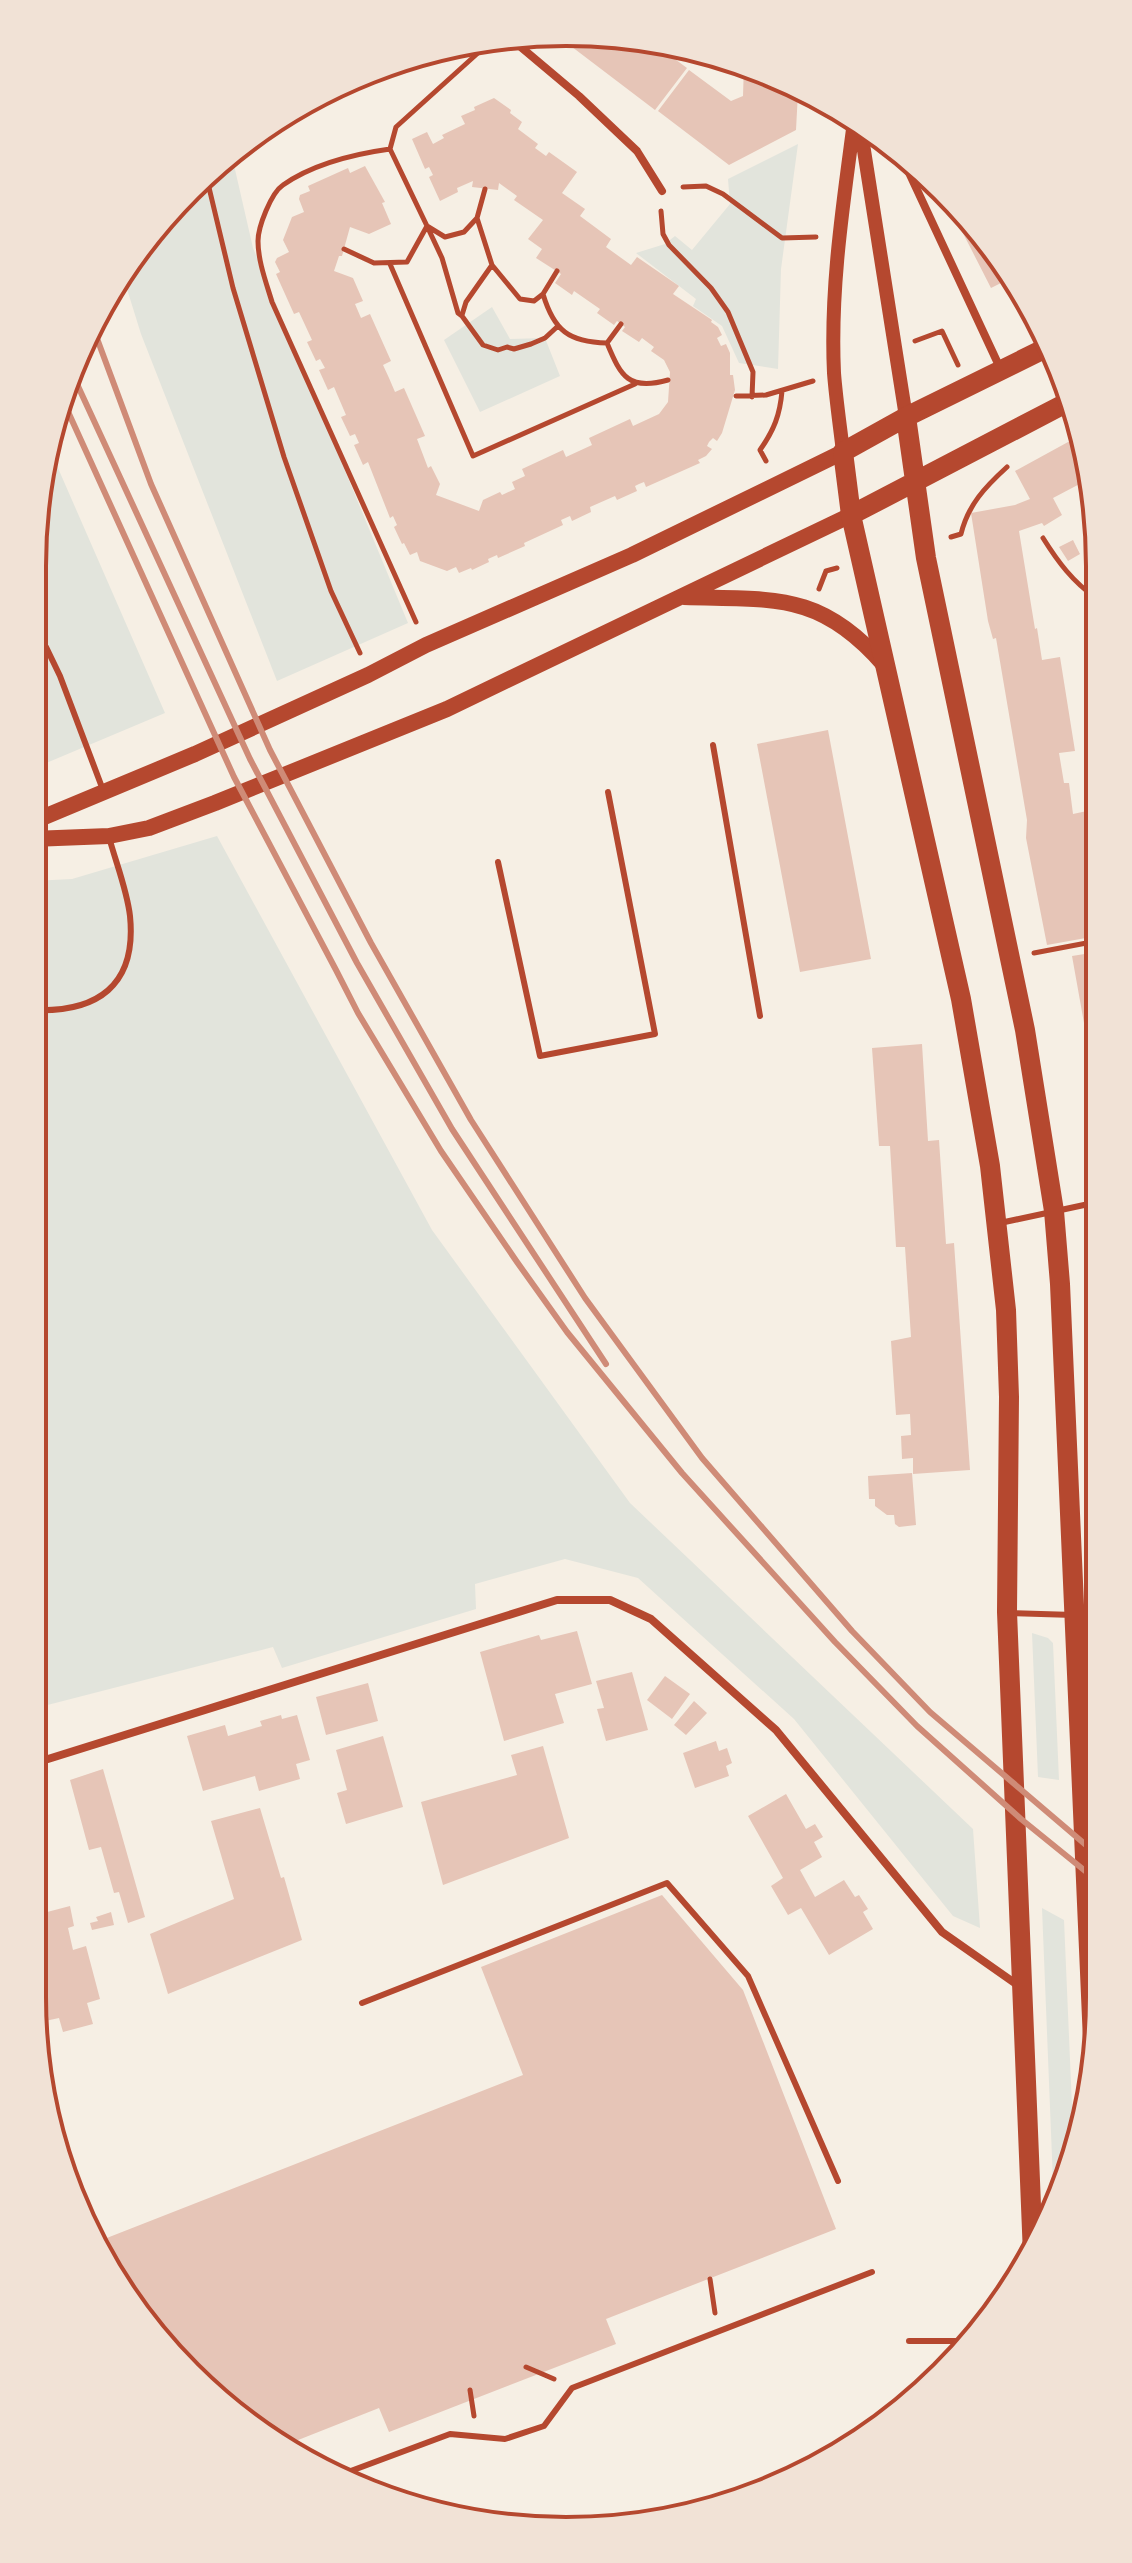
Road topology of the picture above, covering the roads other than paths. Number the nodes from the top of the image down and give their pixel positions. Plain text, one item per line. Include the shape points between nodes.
1 (522, 48) edge
2 (853, 132) edge
3 (862, 139) edge
4 (911, 177) edge
5 (662, 191) road end
6 (1039, 351) edge
7 (1001, 370) junction
8 (1060, 406) edge
9 (906, 417) junction
10 (843, 452) junction
11 (914, 483) junction
12 (851, 515) junction
13 (682, 597) junction
14 (46, 647) edge
15 (884, 665) junction
16 (713, 745) dead end
17 (103, 791) junction
18 (608, 792) dead end
19 (46, 816) edge
20 (109, 836) junction
21 (46, 838) edge
22 (498, 862) dead end
23 (46, 1011) edge
24 (760, 1016) dead end
25 (1086, 1204) edge
26 (1054, 1211) junction
27 (996, 1224) junction
28 (1007, 1612) junction
29 (1074, 1615) junction
30 (1086, 1620) edge
31 (1077, 1679) junction
32 (1086, 1679) edge
33 (46, 1760) edge
34 (1086, 1894) edge
35 (1022, 1988) junction
36 (362, 2003) dead end
37 (838, 2181) dead end
38 (1032, 2227) edge
39 (872, 2272) dead end
40 (909, 2341) dead end
41 (956, 2341) edge
42 (352, 2470) edge

1 - 5 street via 637,151
2 - 10 street via 838,237 834,372
3 - 9 street
4 - 7 street
6 - 7 main road
7 - 9 main road
8 - 11 main road
9 - 10 main road
9 - 11 main road
10 - 12 main road
10 - 17 main road via 632,555
11 - 12 main road
11 - 26 main road via 1027,1044
12 - 13 main road
12 - 15 main road
13 - 15 main road via 778,600 812,608 864,641
13 - 20 main road via 392,733 149,828
14 - 17 lane
15 - 27 main road via 961,999
16 - 24 lane
17 - 19 main road
18 - 22 lane via 655,1034 540,1056
20 - 21 main road
20 - 23 lane via 130,912 132,939 122,976 96,1002
25 - 26 lane
26 - 27 lane
26 - 29 main road
27 - 28 main road via 1009,1397
28 - 29 lane
28 - 35 main road
29 - 30 lane
29 - 31 main road
31 - 32 lane
31 - 34 main road
33 - 35 street via 557,1600 610,1600 651,1619 776,1730 942,1932
35 - 38 main road
36 - 37 lane via 667,1883 748,1976
39 - 42 lane via 572,2388 544,2426 505,2439 450,2434
40 - 41 lane

